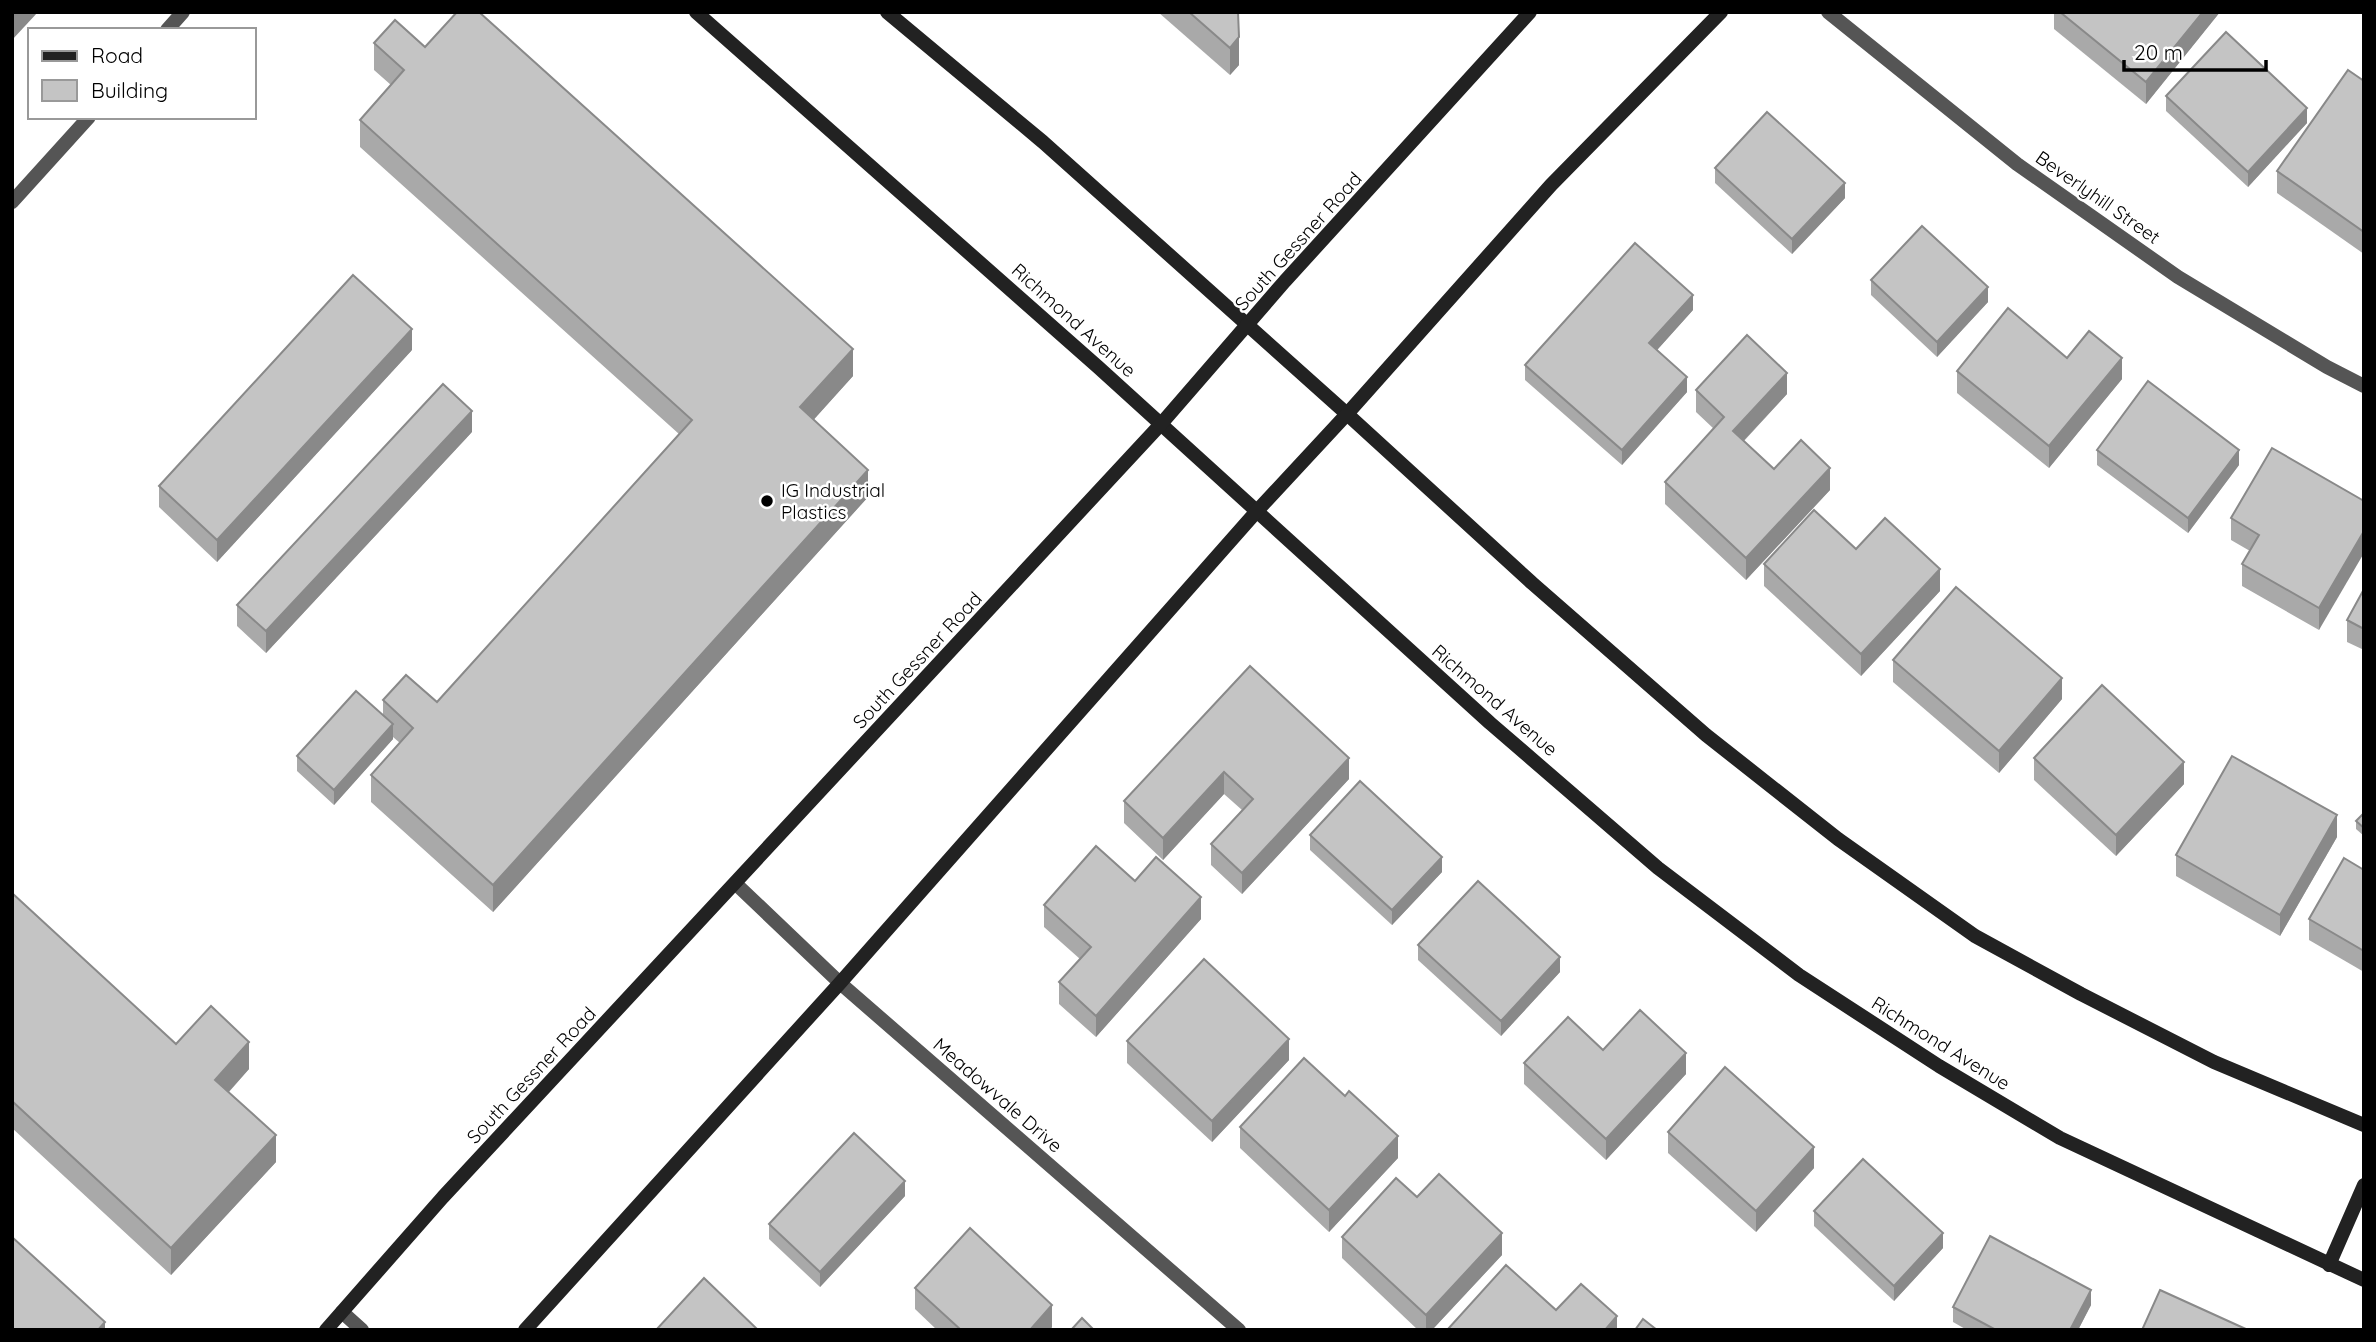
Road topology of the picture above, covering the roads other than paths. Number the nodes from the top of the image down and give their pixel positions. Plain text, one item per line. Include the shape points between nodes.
1 (183, 12) edge
2 (696, 12) edge
3 (887, 12) edge
4 (1530, 12) edge
5 (1720, 12) edge
6 (1828, 12) edge
7 (169, 28) edge
8 (87, 119) edge
9 (12, 202) edge
10 (1248, 326) junction
11 (2364, 386) edge
12 (1348, 414) junction
13 (1161, 424) junction
14 (1256, 512) junction
15 (736, 884) junction
16 (840, 983) junction
17 (2364, 1125) edge
18 (2364, 1185) edge
19 (2329, 1265) junction
20 (2364, 1280) edge
21 (342, 1312) junction
22 (326, 1330) edge
23 (362, 1330) edge
24 (525, 1330) edge
25 (1239, 1330) edge

1 - 7 street
2 - 13 main road, Richmond Avenue
3 - 10 main road via 1043,142
4 - 10 main road, South Gessner Road
5 - 12 main road via 1551,185
6 - 11 street, Beverlyhill Street via 2017,163 2178,277
8 - 9 street
10 - 12 main road
10 - 13 main road, South Gessner Road
12 - 14 main road
12 - 17 main road via 1706,735 1838,839 1975,936 2214,1062
13 - 14 main road, Richmond Avenue
13 - 15 main road, South Gessner Road
14 - 16 main road
14 - 19 main road, Richmond Avenue via 1658,868 1799,975 2060,1138
15 - 16 street, Meadowvale Drive
15 - 21 main road, South Gessner Road via 443,1197
16 - 24 main road
16 - 25 street, Meadowvale Drive
18 - 19 main road
19 - 20 main road, Richmond Avenue
21 - 22 main road, South Gessner Road
21 - 23 street

